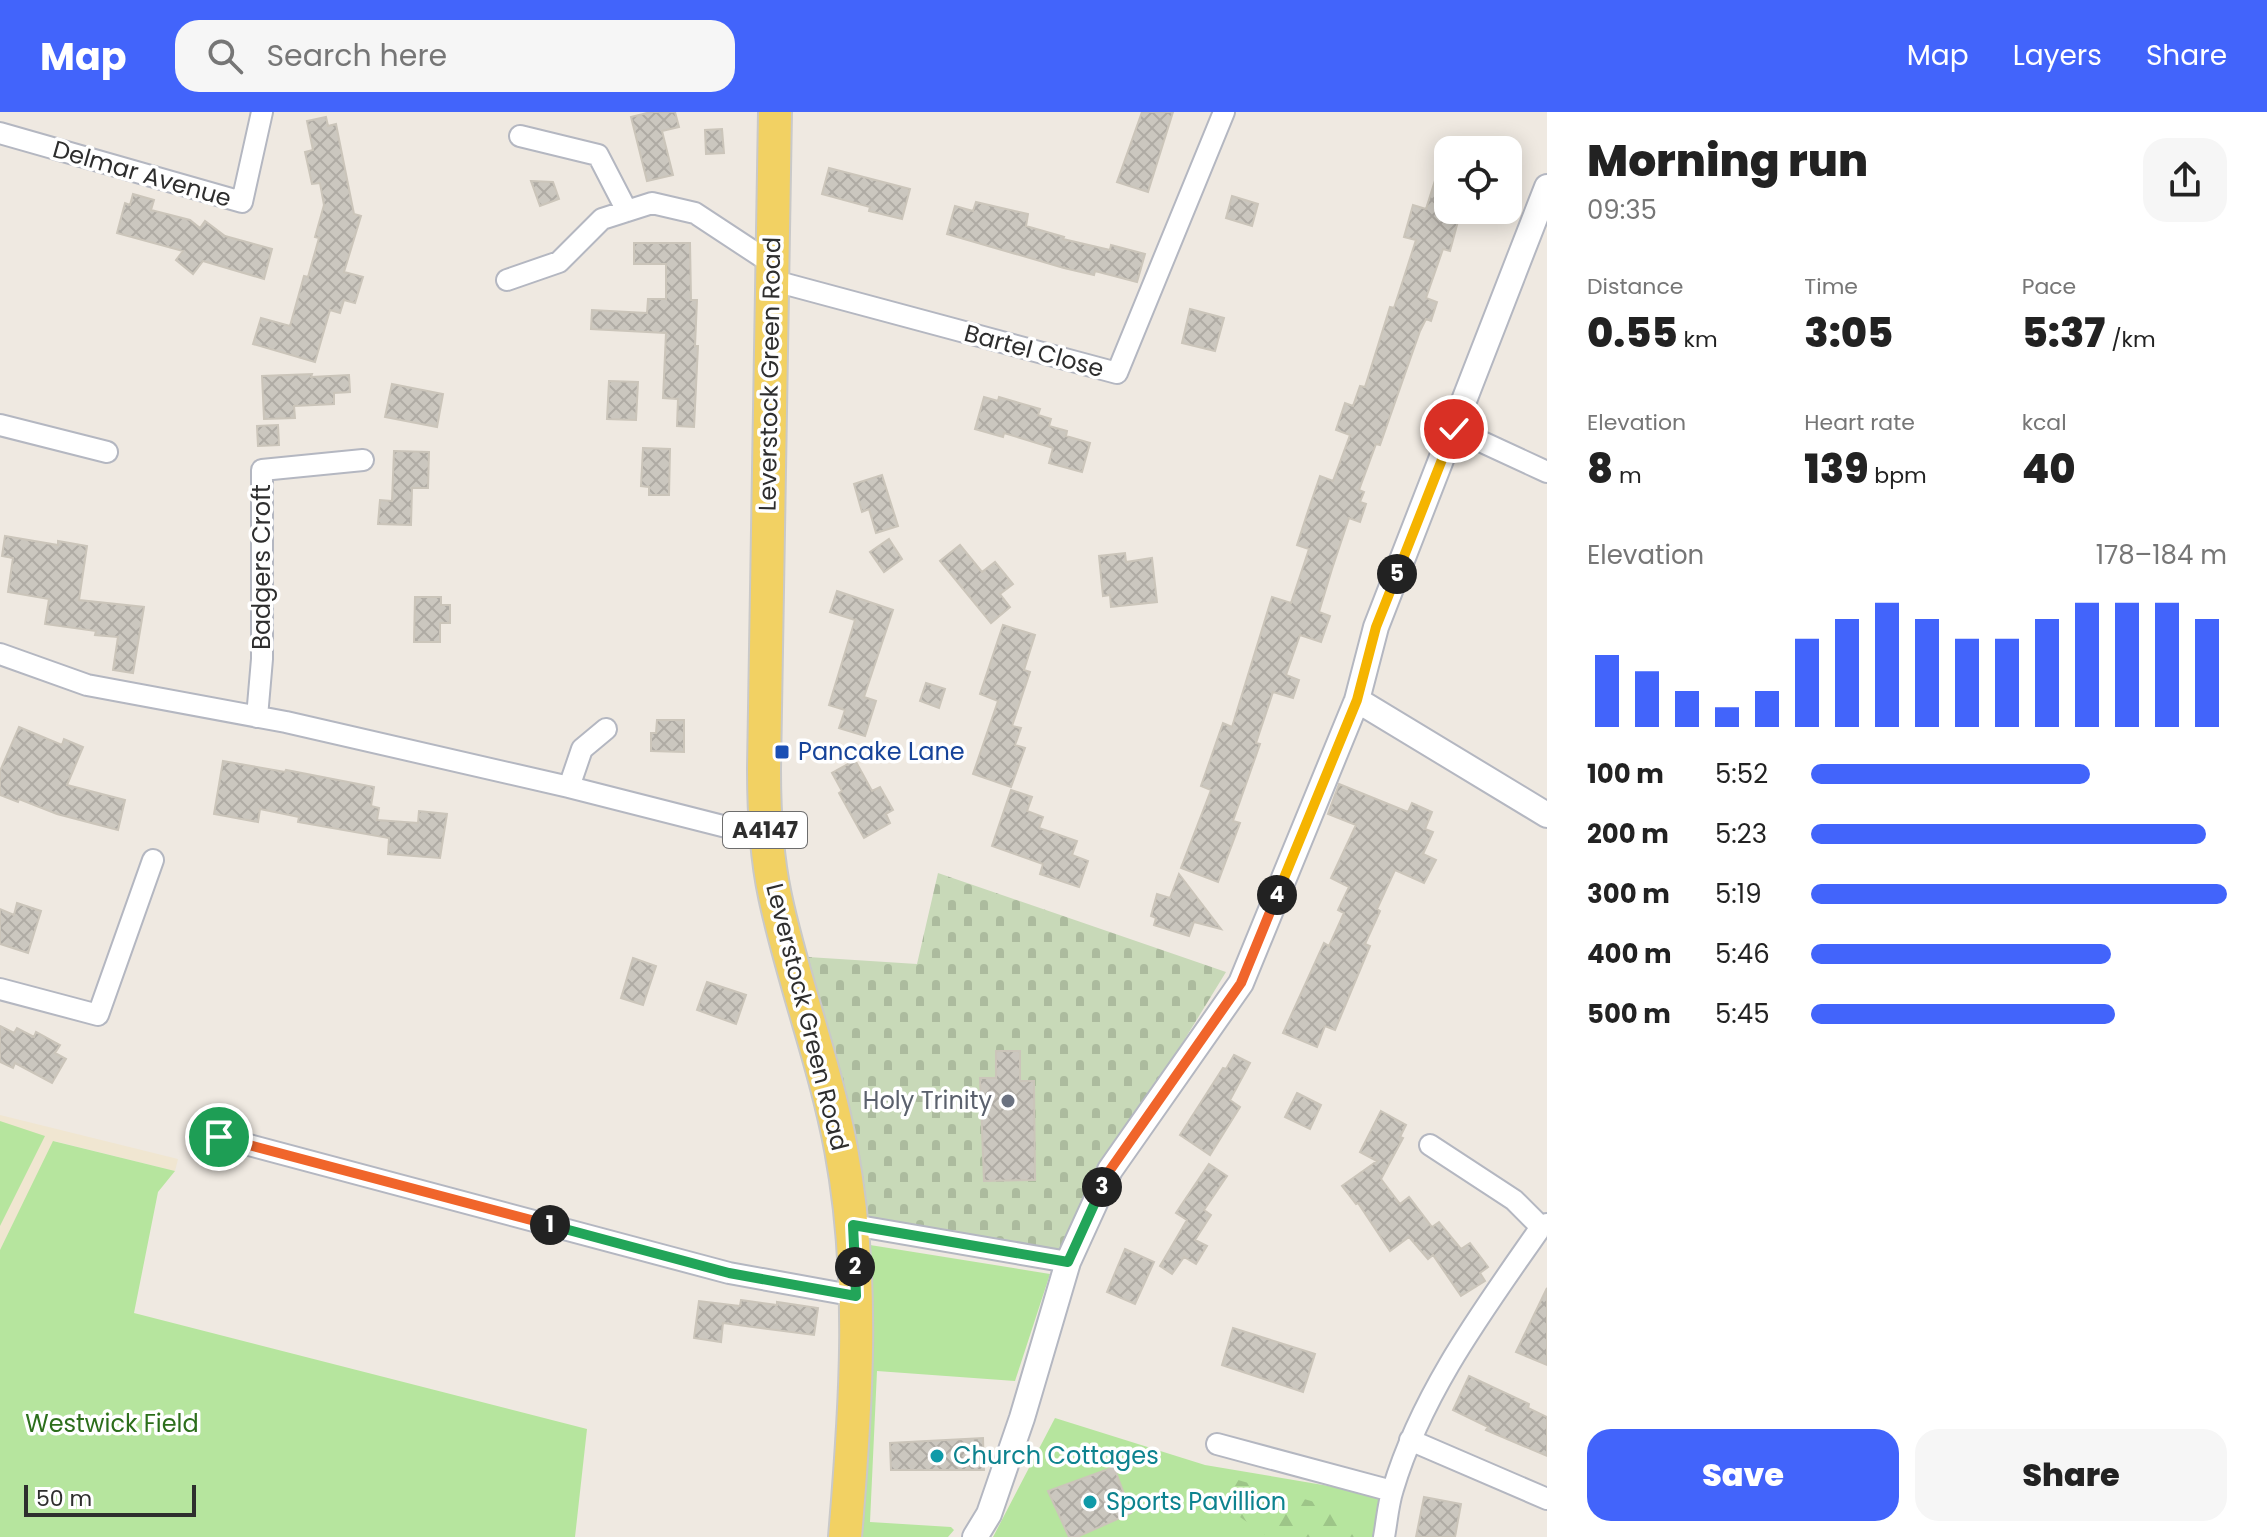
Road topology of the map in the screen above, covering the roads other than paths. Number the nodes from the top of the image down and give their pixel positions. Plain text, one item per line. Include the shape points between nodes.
1 (262, 112) edge
2 (775, 112) edge
3 (1224, 112) edge
4 (0, 133) edge
5 (520, 136) dead end
6 (1547, 187) edge
7 (627, 211) junction
8 (771, 272) junction
9 (507, 280) dead end
10 (0, 425) edge
11 (1454, 429) junction
12 (107, 452) dead end
13 (363, 460) dead end
14 (1547, 472) edge
15 (0, 654) edge
16 (1357, 700) junction
17 (257, 717) junction
18 (606, 729) dead end
19 (569, 787) junction
20 (1547, 815) edge
21 (766, 837) junction
22 (153, 860) dead end
23 (0, 989) edge
24 (219, 1137) dead end
25 (1430, 1145) dead end
26 (853, 1225) junction
27 (1544, 1226) edge
28 (1068, 1262) junction
29 (856, 1296) junction
30 (1410, 1440) junction
31 (1217, 1444) dead end
32 (1392, 1491) junction
33 (1547, 1499) edge
34 (845, 1537) edge
35 (975, 1537) edge
36 (1384, 1537) edge

1 - 4 street, Delmar Avenue via 242,202
2 - 8 main road, Leverstock Green Road / A4147
3 - 8 street, Bartel Close via 1117,373
5 - 7 street via 598,155
6 - 11 street
7 - 8 street via 652,203 695,213
7 - 9 street via 602,219 559,262
8 - 21 main road, Leverstock Green Road / A4147
10 - 12 street
11 - 14 street
11 - 16 street via 1376,627
13 - 17 street, Badgers Croft via 262,470
15 - 17 street via 87,685
16 - 20 street
16 - 28 street via 1241,983 1110,1170
17 - 19 street
18 - 19 street via 582,749
19 - 21 street
21 - 26 main road, Leverstock Green Road / A4147 via 775,897 840,1147
22 - 23 street via 98,1015
24 - 29 street via 729,1273
25 - 27 street
26 - 28 street
26 - 29 main road, Leverstock Green Road / A4147
27 - 30 street via 1466,1334
28 - 35 street via 1022,1418 989,1514
29 - 34 main road, Leverstock Green Road / A4147
30 - 32 street
30 - 33 street
31 - 32 street
32 - 36 street

